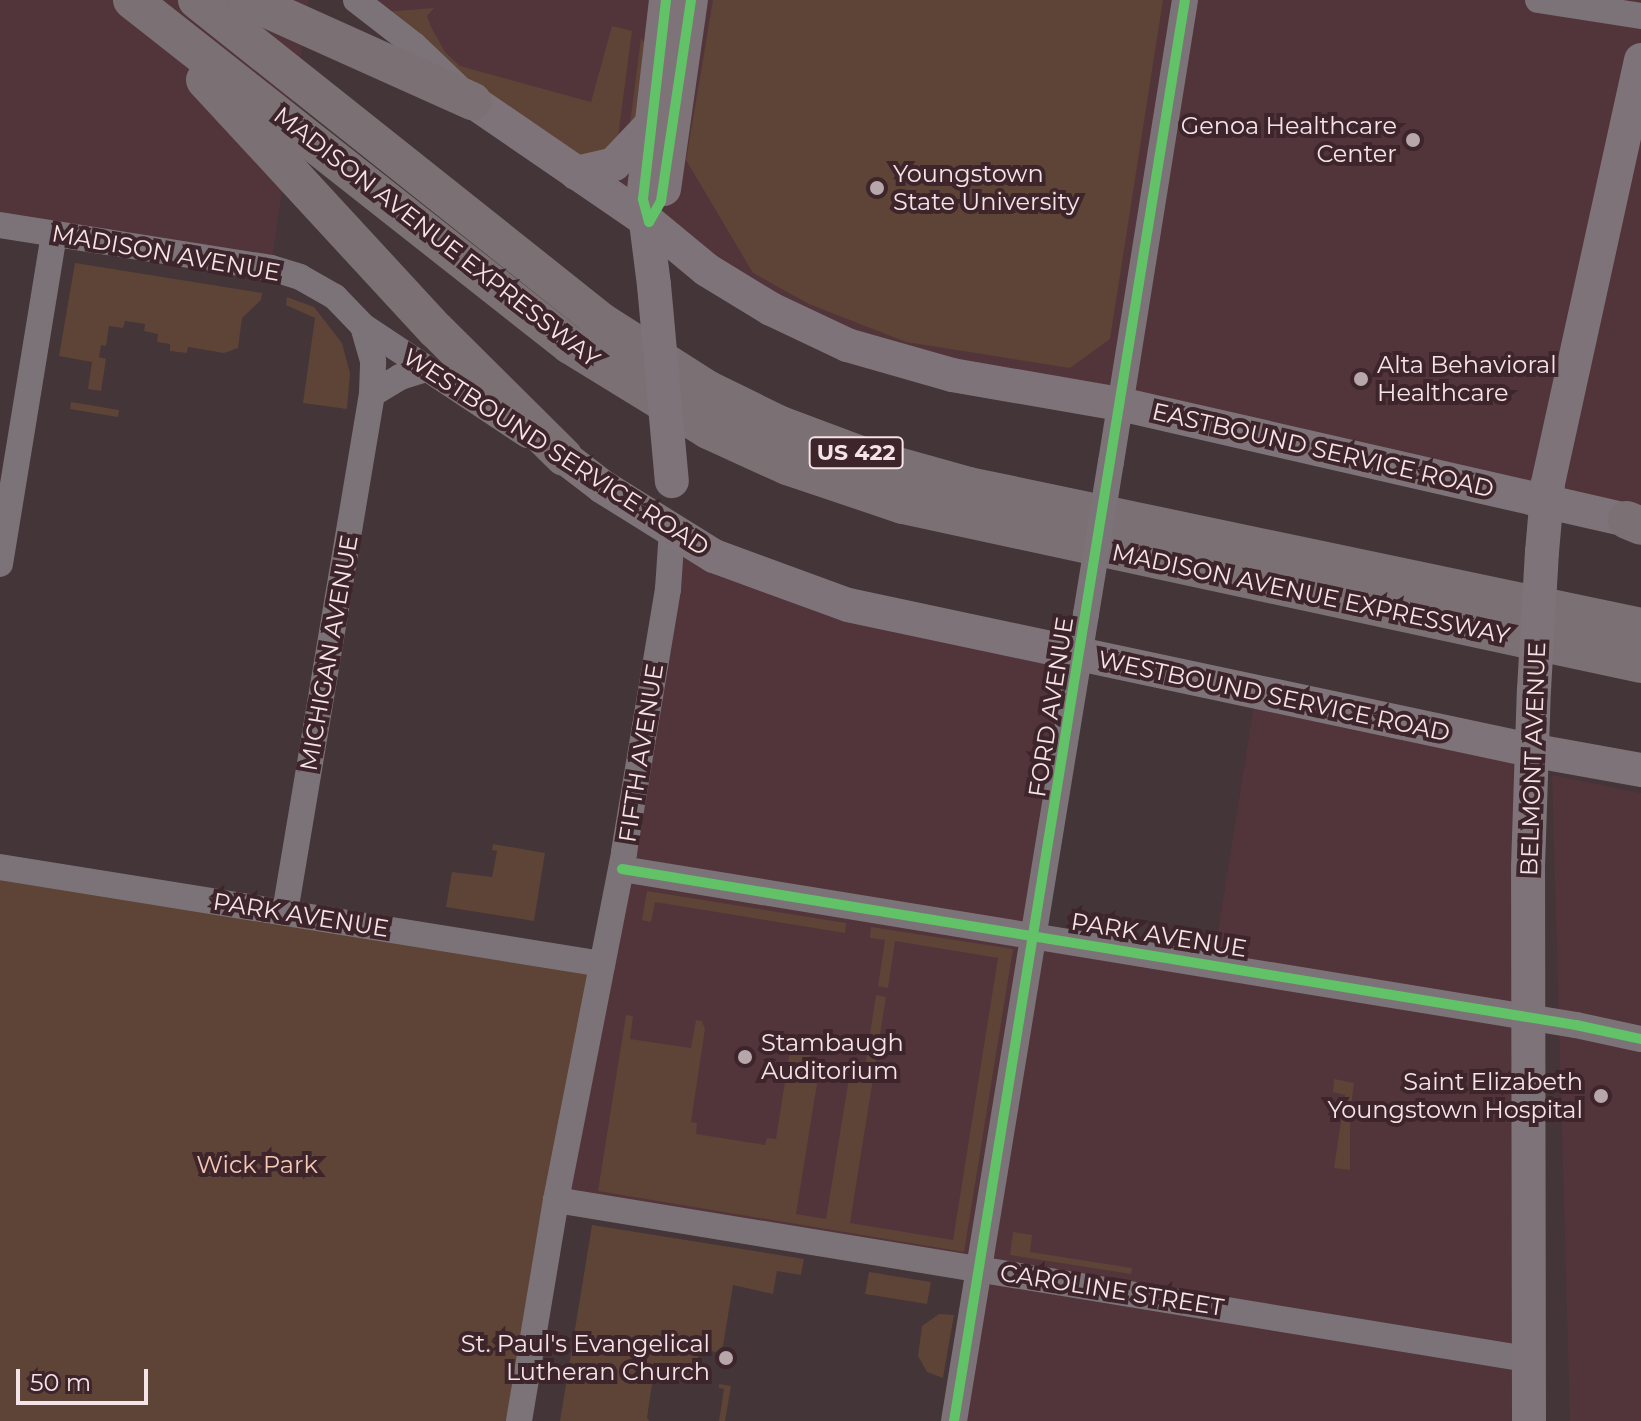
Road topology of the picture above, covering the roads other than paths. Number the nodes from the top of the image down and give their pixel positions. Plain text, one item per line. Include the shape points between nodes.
1 (130, 0) edge
2 (197, 0) edge
3 (247, 0) edge
4 (356, 0) edge
5 (666, 0) edge
6 (691, 0) edge
7 (1185, 0) edge
8 (1538, 0) edge
9 (1641, 16) edge
10 (1641, 60) edge
11 (472, 101) junction
12 (649, 127) junction
13 (576, 173) junction
14 (649, 222) junction
15 (0, 225) edge
16 (54, 234) junction
17 (363, 326) junction
18 (426, 369) junction
19 (372, 394) junction
20 (1120, 404) junction
21 (564, 457) junction
22 (1545, 500) junction
23 (1636, 522) edge
24 (672, 530) junction
25 (0, 564) edge
26 (1641, 627) edge
27 (1079, 655) junction
28 (1641, 664) edge
29 (1530, 750) junction
30 (1641, 770) edge
31 (0, 867) edge
32 (622, 869) junction
33 (285, 912) junction
34 (1034, 935) junction
35 (602, 964) junction
36 (1528, 1017) junction
37 (1641, 1039) edge
38 (556, 1200) junction
39 (979, 1268) junction
40 (1526, 1359) junction
41 (519, 1421) edge
42 (954, 1421) edge
43 (1529, 1421) edge

1 - 21 highway via 436,330
1 - 28 highway, MADISON AVENUE EXPRESSWAY / US 422 via 570,345 708,430 787,466 918,508
2 - 26 highway, MADISON AVENUE EXPRESSWAY / US 422 via 602,322 707,389 778,424 869,458 969,486
3 - 11 highway
4 - 11 street, EASTBOUND SERVICE ROAD via 414,45
5 - 12 main road, FIFTH AVENUE
6 - 14 main road, FIFTH AVENUE via 661,201
7 - 20 street, FORD AVENUE
8 - 9 street
10 - 22 main road, BELMONT AVENUE
11 - 13 main road, EASTBOUND SERVICE ROAD
12 - 13 main road via 614,164
12 - 14 main road, FIFTH AVENUE via 643,199
13 - 14 main road, EASTBOUND SERVICE ROAD
14 - 20 main road, EASTBOUND SERVICE ROAD via 707,270 771,309 847,345 952,375
14 - 24 main road, FIFTH AVENUE, bridge
15 - 16 street, MADISON AVENUE
16 - 17 street, MADISON AVENUE via 284,272 335,297
16 - 25 street
17 - 18 street, WESTBOUND SERVICE ROAD
17 - 19 street, MICHIGAN AVENUE via 373,361
18 - 19 street
18 - 21 street, WESTBOUND SERVICE ROAD
19 - 33 street, MICHIGAN AVENUE
20 - 22 main road, EASTBOUND SERVICE ROAD
20 - 27 street, FORD AVENUE, bridge
21 - 24 main road, WESTBOUND SERVICE ROAD
22 - 23 main road
22 - 29 main road, BELMONT AVENUE, bridge
24 - 27 main road, WESTBOUND SERVICE ROAD via 714,556 834,601
24 - 32 street, FIFTH AVENUE via 668,589
27 - 29 main road, WESTBOUND SERVICE ROAD
27 - 34 street, FORD AVENUE
29 - 30 main road, WESTBOUND SERVICE ROAD
29 - 36 main road, BELMONT AVENUE
31 - 33 street, PARK AVENUE
32 - 34 street, PARK AVENUE
32 - 35 street, FIFTH AVENUE
33 - 35 street, PARK AVENUE
34 - 36 street, PARK AVENUE
34 - 39 street, FORD AVENUE
35 - 38 street, FIFTH AVENUE
36 - 37 street, PARK AVENUE
36 - 40 main road, BELMONT AVENUE
38 - 39 street, CAROLINE STREET
38 - 41 street, FIFTH AVENUE
39 - 40 street, CAROLINE STREET
39 - 42 street, FORD AVENUE
40 - 43 main road, BELMONT AVENUE

